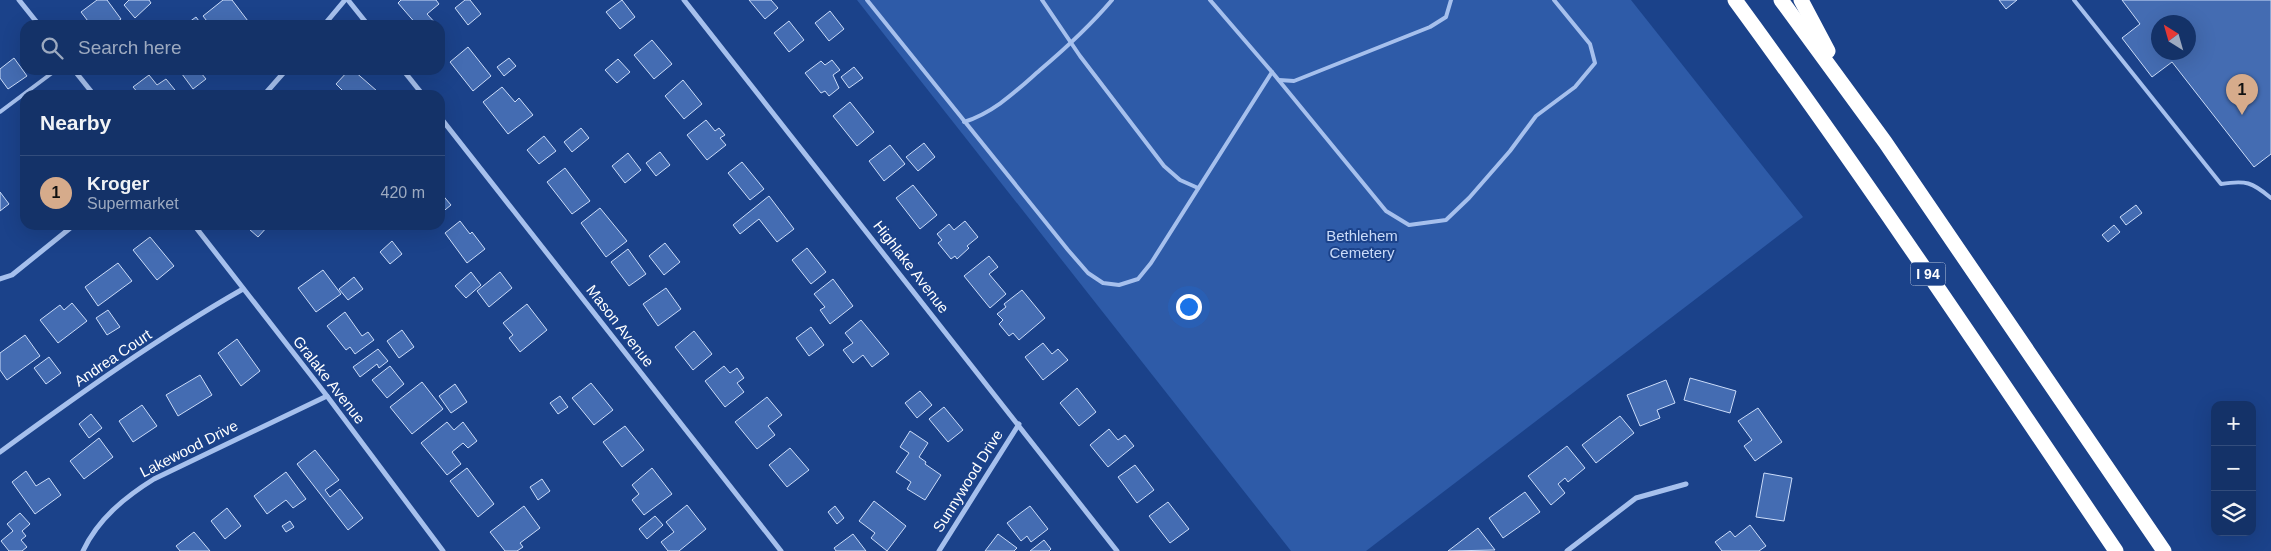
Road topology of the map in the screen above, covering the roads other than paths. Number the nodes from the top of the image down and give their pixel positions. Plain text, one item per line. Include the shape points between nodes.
1 (19, 0) edge
2 (346, 0) edge
3 (684, 0) edge
4 (875, 0) edge
5 (1042, 0) edge
6 (1112, 0) edge
7 (1210, 0) edge
8 (1451, 0) edge
9 (1554, 0) edge
10 (1735, 0) edge
11 (1781, 0) edge
12 (1801, 0) edge
13 (2074, 0) edge
14 (869, 2) edge
15 (35, 20) edge
16 (328, 20) edge
17 (364, 20) edge
18 (1071, 43) junction
19 (1272, 72) junction
20 (49, 75) edge
21 (78, 75) edge
22 (282, 75) edge
23 (407, 75) edge
24 (1279, 80) junction
25 (29, 90) edge
26 (90, 90) edge
27 (268, 90) edge
28 (419, 90) edge
29 (1849, 92) junction
30 (20, 97) edge
31 (0, 112) edge
32 (964, 122) junction
33 (445, 123) edge
34 (1198, 188) junction
35 (2271, 198) edge
36 (68, 230) edge
37 (198, 230) edge
38 (0, 279) edge
39 (243, 290) junction
40 (327, 396) junction
41 (1019, 424) junction
42 (0, 452) edge
43 (1686, 484) dead end
44 (83, 551) edge
45 (443, 551) edge
46 (781, 551) edge
47 (939, 551) edge
48 (1117, 551) edge
49 (1567, 551) edge
50 (2116, 551) edge
51 (2164, 551) edge

1 - 15 street
2 - 16 street
2 - 17 street
3 - 41 street, Highlake Avenue
4 - 14 lane
5 - 18 lane
6 - 18 lane
7 - 19 lane
8 - 24 lane via 1446,17 1430,27 1294,81
9 - 24 lane via 1590,44 1595,63 1575,87 1536,116 1498,165 1446,220 1409,225 1386,211
10 - 50 highway, I 94 via 1964,326
11 - 29 highway, I 94
12 - 29 highway
13 - 35 lane via 2221,184 2239,181 2255,185
14 - 32 lane
18 - 32 lane via 1002,104
18 - 34 lane via 1164,166 1180,180
19 - 24 lane
19 - 34 lane
20 - 25 lane
21 - 26 street
22 - 27 street
23 - 28 street
29 - 51 highway, I 94
30 - 31 lane
32 - 34 lane via 1068,250 1088,273 1103,283 1119,285 1138,279
33 - 46 street, Mason Avenue
36 - 38 street via 12,274
37 - 39 street, Gralake Avenue
39 - 40 street, Gralake Avenue
39 - 42 street, Andrea Court via 206,310
40 - 44 street, Lakewood Drive via 154,480 128,496 105,518
40 - 45 street, Gralake Avenue
41 - 47 street, Sunnywood Drive
41 - 48 street, Highlake Avenue
43 - 49 street via 1636,498

